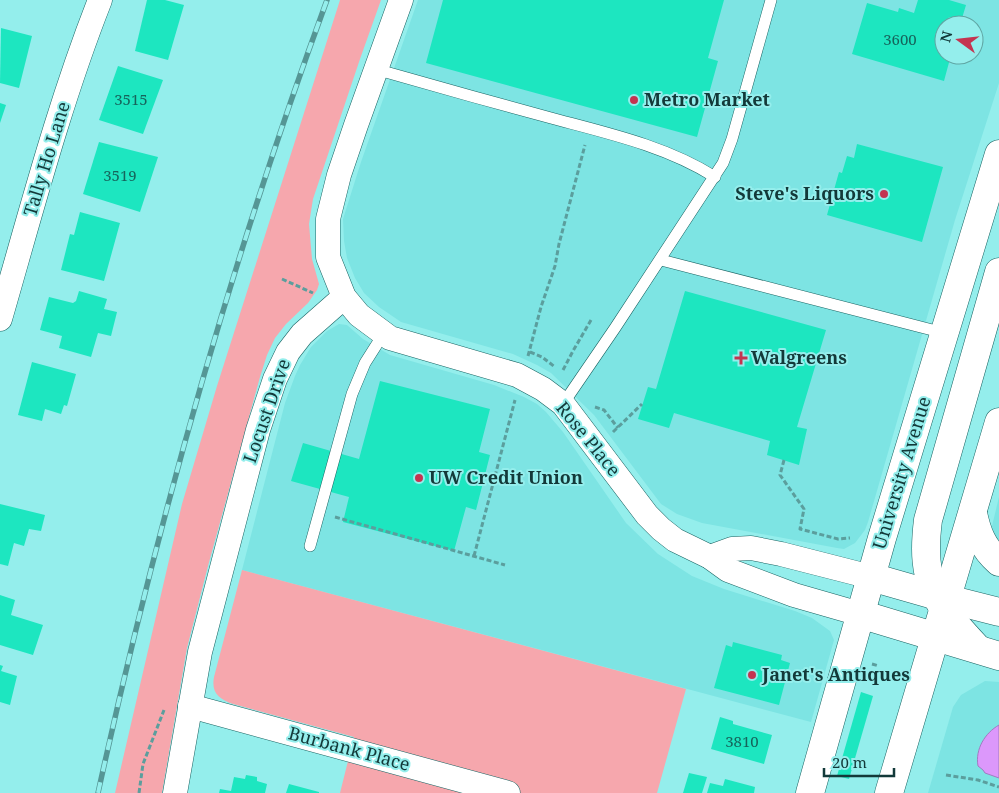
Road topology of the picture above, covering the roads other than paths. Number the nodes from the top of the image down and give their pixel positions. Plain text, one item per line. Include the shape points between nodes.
1 (100, 0) edge
2 (401, 0) edge
3 (771, 0) edge
4 (375, 69) junction
5 (999, 154) edge
6 (715, 177) junction
7 (661, 260) junction
8 (999, 272) edge
9 (344, 297) junction
10 (0, 319) edge
11 (384, 333) junction
12 (944, 333) junction
13 (563, 404) junction
14 (999, 422) edge
15 (973, 513) junction
16 (310, 546) dead end
17 (710, 557) junction
18 (999, 562) edge
19 (871, 577) junction
20 (942, 602) junction
21 (999, 612) edge
22 (860, 614) junction
23 (936, 637) junction
24 (988, 653) edge
25 (190, 706) junction
26 (175, 793) edge
27 (508, 793) edge
28 (810, 793) edge
29 (889, 793) edge

1 - 10 street, Tally Ho Lane via 51,143
2 - 4 street
3 - 6 lane via 732,139
4 - 6 lane via 669,153
4 - 9 street via 328,219 328,257
5 - 12 main road, University Avenue
6 - 7 lane
7 - 12 lane
7 - 13 lane
8 - 20 main road via 928,520 926,562
9 - 11 street, Rose Place via 359,315
9 - 25 street, Locust Drive via 302,334 288,352 276,380 258,430 232,525
11 - 13 street, Rose Place via 390,338 521,377
11 - 16 lane via 365,363 352,394
12 - 19 main road, University Avenue
13 - 17 street, Rose Place via 661,529 675,540
14 - 15 main road
15 - 18 main road via 981,541
15 - 20 main road
17 - 19 street via 732,549 750,548
17 - 22 street, Rose Place via 728,570 757,582
19 - 20 main road
19 - 22 main road, University Avenue
20 - 21 main road
20 - 23 main road
20 - 24 main road
22 - 23 main road
22 - 28 main road, University Avenue
23 - 24 main road
23 - 29 main road
25 - 26 street, Locust Drive
25 - 27 street, Burbank Place

